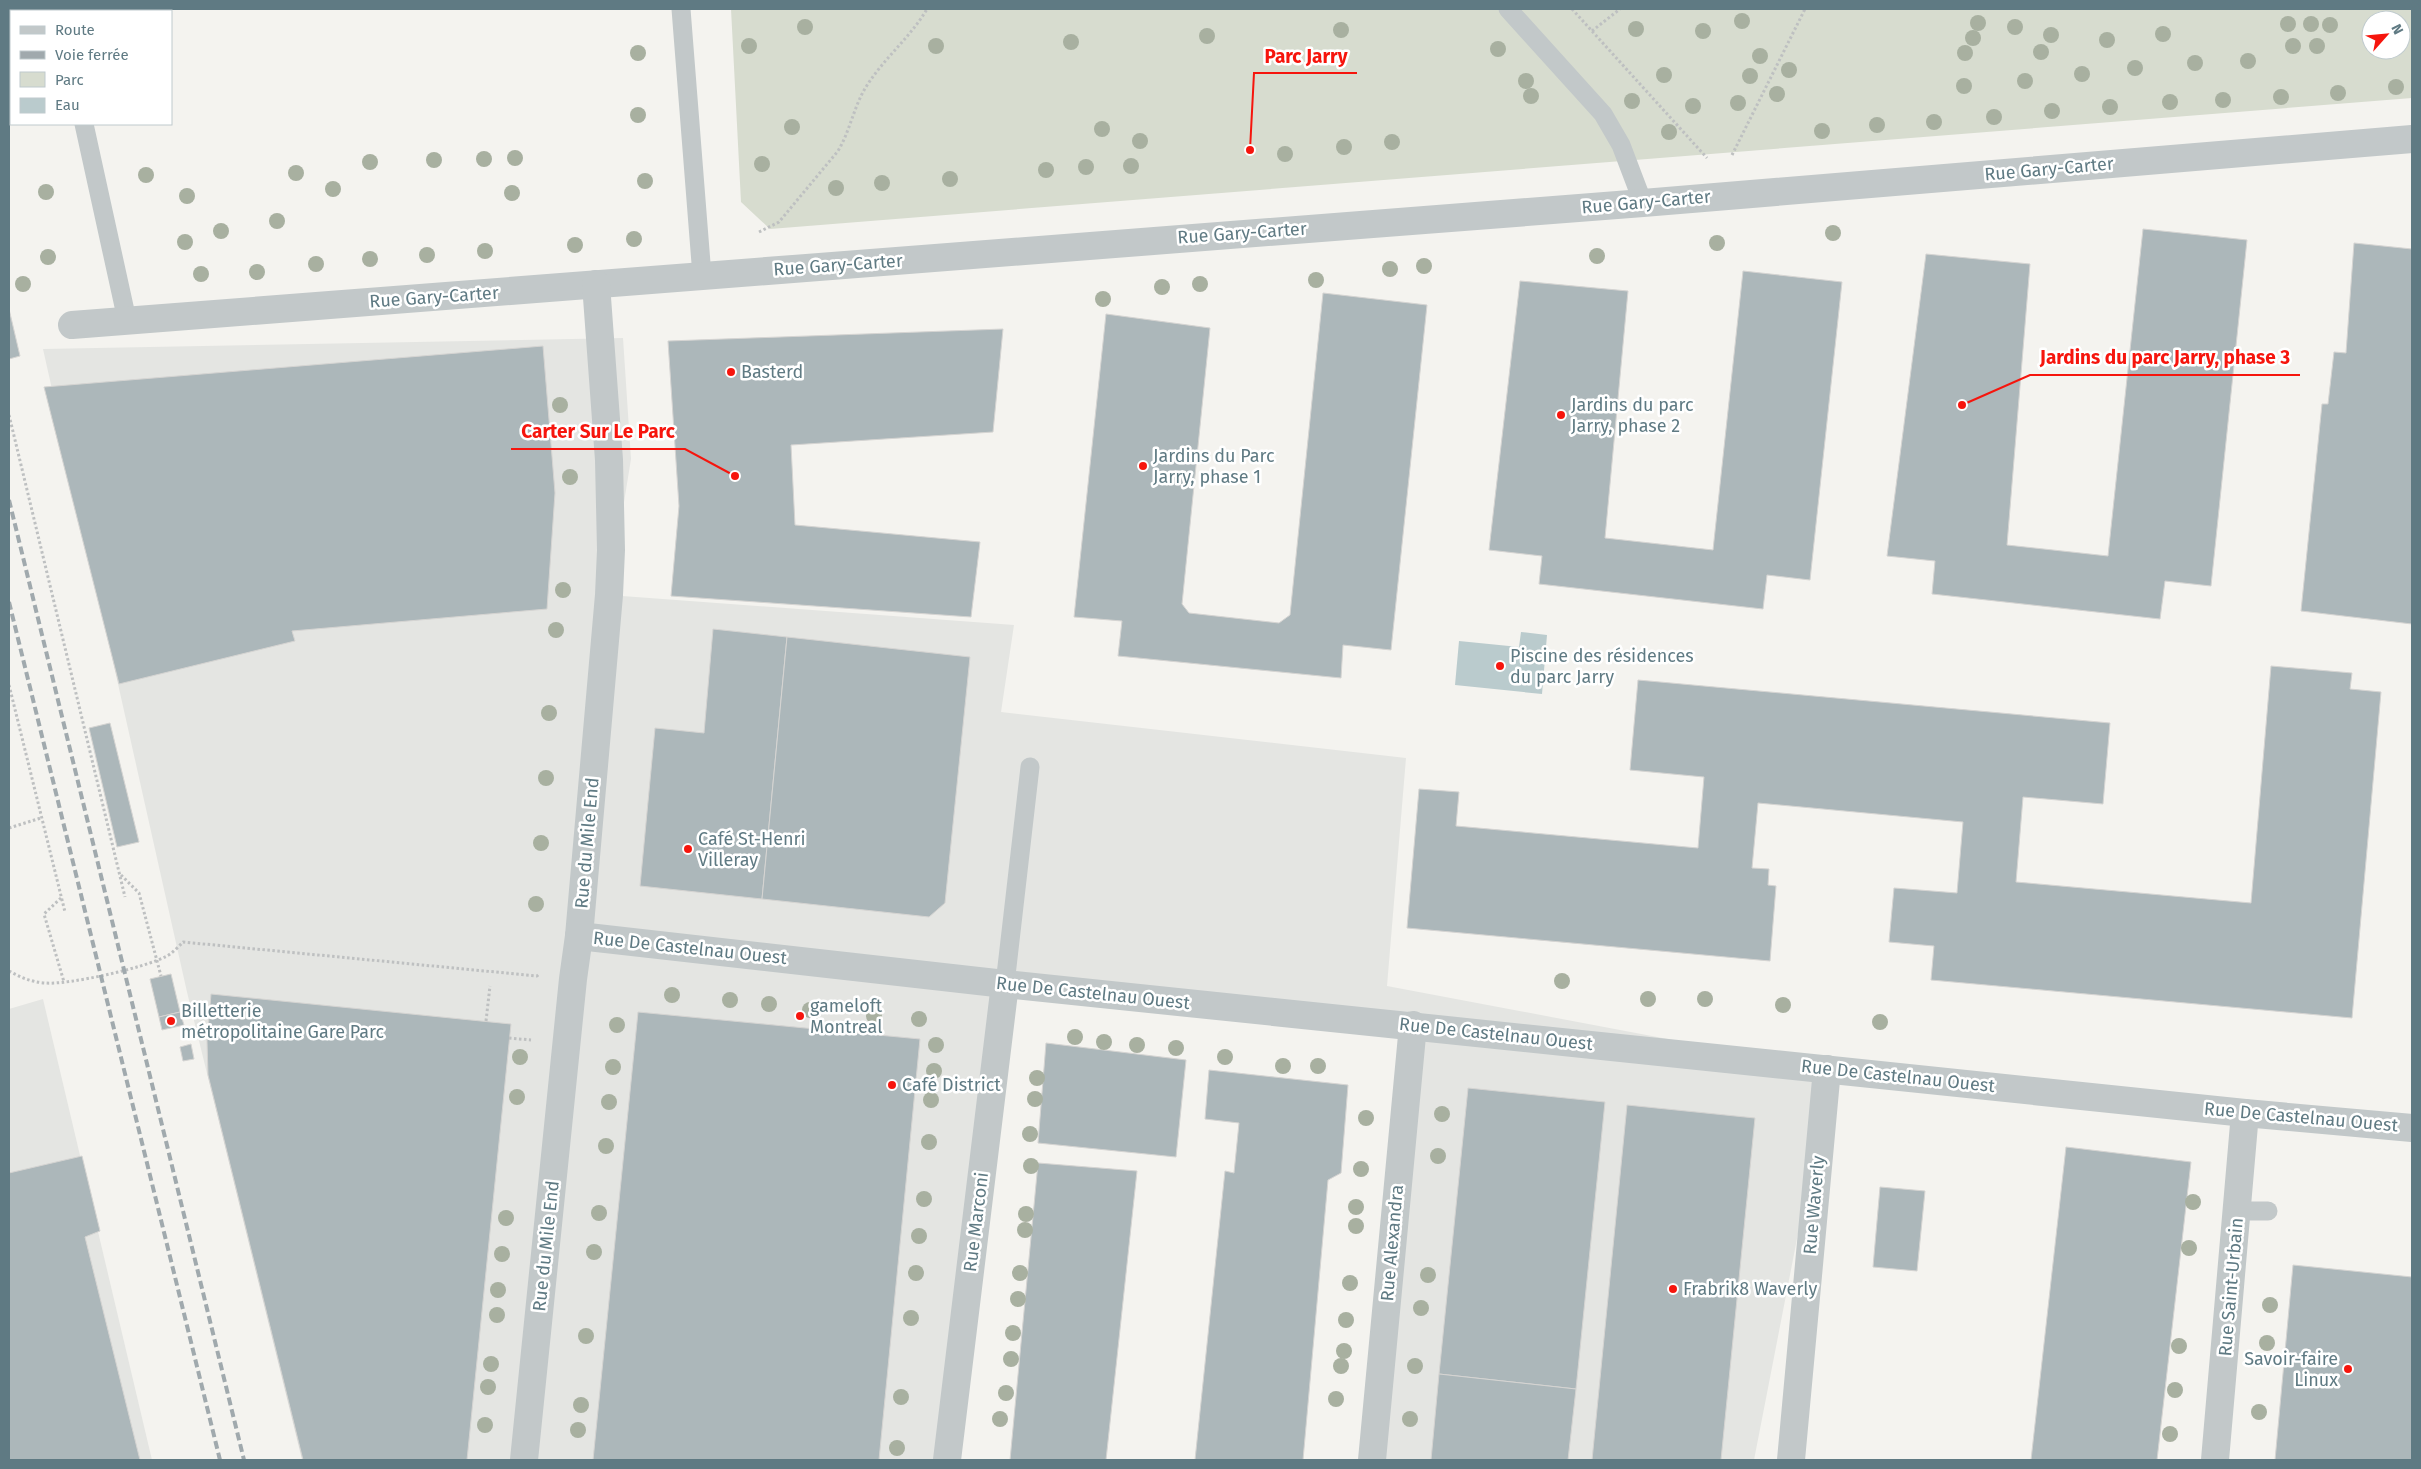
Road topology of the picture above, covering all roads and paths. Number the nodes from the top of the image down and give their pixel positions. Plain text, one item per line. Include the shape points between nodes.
1 (682, 9) edge
2 (927, 9) edge
3 (1508, 9) edge
4 (1572, 9) edge
5 (1620, 9) edge
6 (1805, 9) edge
7 (1592, 31) junction
8 (84, 125) edge
9 (2412, 139) edge
10 (1732, 155) dead end
11 (1707, 158) dead end
12 (1643, 203) junction
13 (760, 232) dead end
14 (702, 276) junction
15 (596, 284) junction
16 (127, 320) junction
17 (72, 325) dead end
18 (9, 415) edge
19 (9, 685) edge
20 (1030, 767) dead end
21 (41, 818) junction
22 (9, 828) edge
23 (120, 874) junction
24 (62, 898) junction
25 (125, 898) dead end
26 (65, 912) dead end
27 (579, 936) junction
28 (156, 960) junction
29 (9, 971) edge
30 (161, 976) dead end
31 (536, 976) dead end
32 (64, 982) junction
33 (1005, 984) junction
34 (490, 986) dead end
35 (486, 1021) dead end
36 (1413, 1025) junction
37 (509, 1038) dead end
38 (531, 1040) dead end
39 (1826, 1069) junction
40 (2245, 1113) junction
41 (2412, 1128) edge
42 (2237, 1211) junction
43 (2268, 1211) dead end
44 (524, 1460) edge
45 (947, 1460) edge
46 (1372, 1460) edge
47 (1791, 1460) edge
48 (2216, 1460) edge

1 - 14 lane
2 - 13 path via 910,36 865,88 838,151 779,222
3 - 12 lane via 1603,114 1621,145
4 - 7 path
5 - 7 path
6 - 10 path
7 - 11 path
8 - 16 lane
9 - 12 street, Rue Gary-Carter
12 - 14 street, Rue Gary-Carter
14 - 15 street, Rue Gary-Carter
15 - 16 street, Rue Gary-Carter
15 - 27 street, Rue du Mile End via 609,460 611,550
16 - 17 street, Rue Gary-Carter
18 - 23 path
19 - 21 path
20 - 33 lane
21 - 22 path
21 - 24 path
23 - 25 path
23 - 28 path via 139,893
24 - 26 path
24 - 32 path via 44,914
27 - 33 street, Rue De Castelnau Ouest
27 - 44 street, Rue du Mile End
28 - 30 path
28 - 31 path via 166,957 183,942
28 - 32 path
29 - 32 path via 23,979
33 - 36 street, Rue De Castelnau Ouest
33 - 45 street, Rue Marconi
34 - 35 path
36 - 39 street, Rue De Castelnau Ouest
36 - 46 street, Rue Alexandra
37 - 38 path
39 - 40 street, Rue De Castelnau Ouest
39 - 47 street, Rue Waverly
40 - 41 street, Rue De Castelnau Ouest
40 - 42 street, Rue Saint-Urbain
42 - 43 lane
42 - 48 street, Rue Saint-Urbain

